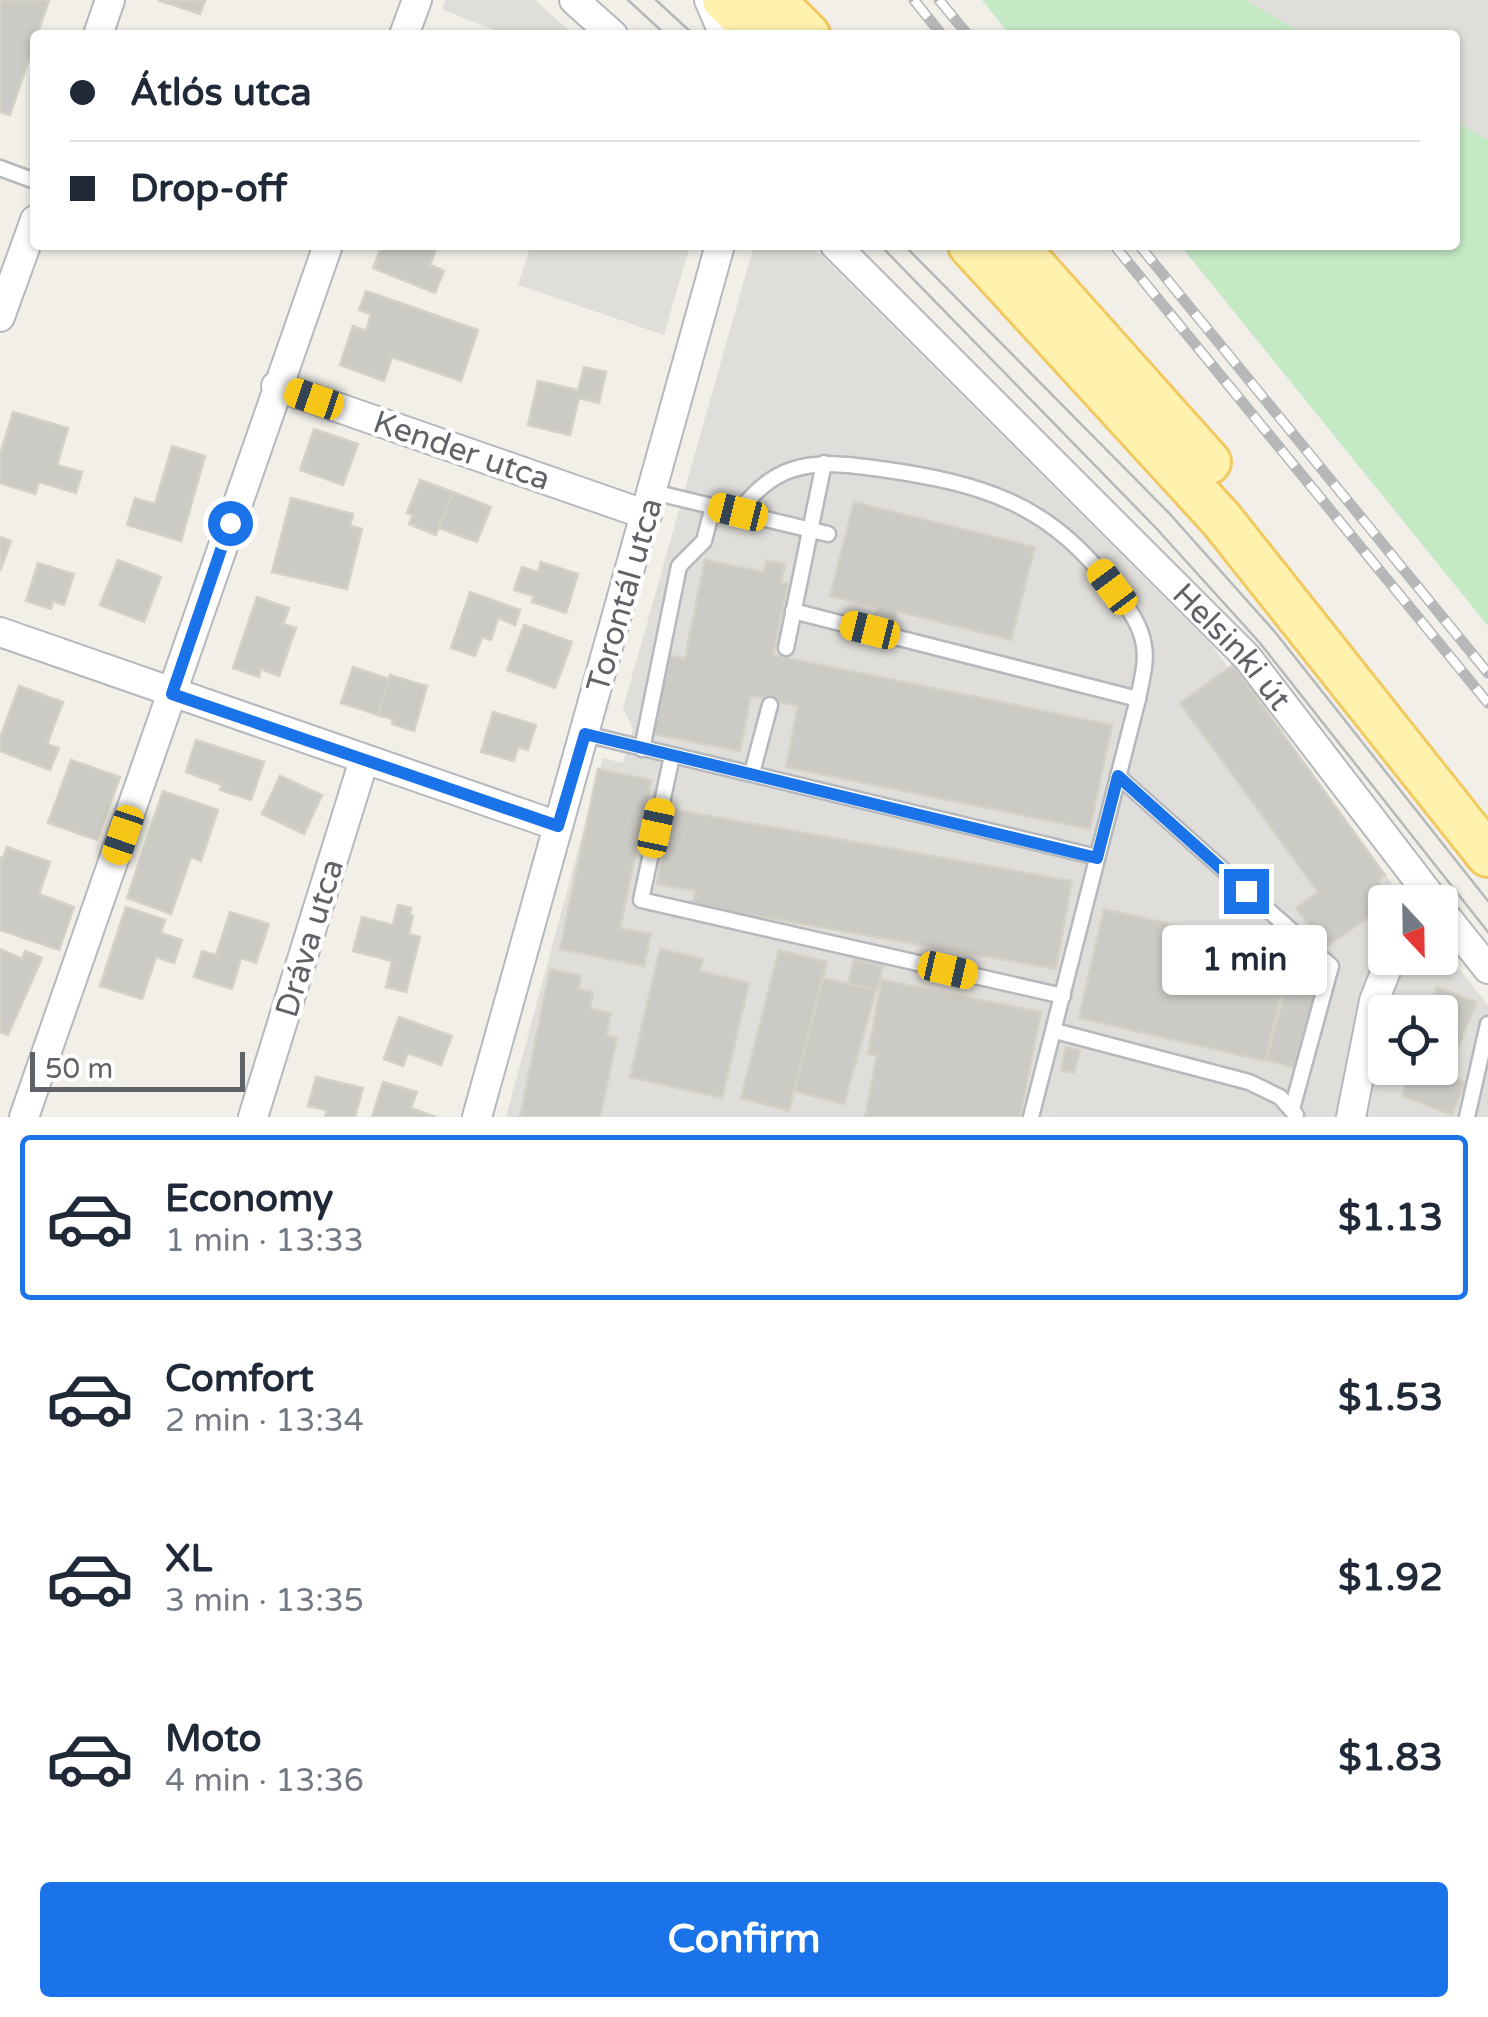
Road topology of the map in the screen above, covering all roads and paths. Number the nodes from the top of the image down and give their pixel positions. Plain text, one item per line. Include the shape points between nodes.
1 (110, 0) edge
2 (417, 0) edge
3 (574, 0) edge
4 (708, 0) edge
5 (724, 0) edge
6 (765, 0) edge
7 (773, 0) edge
8 (100, 30) edge
9 (406, 30) edge
10 (607, 30) edge
11 (722, 30) edge
12 (757, 30) edge
13 (762, 30) edge
14 (803, 30) edge
15 (0, 168) edge
16 (30, 179) edge
17 (30, 234) edge
18 (326, 250) edge
19 (719, 250) edge
20 (840, 250) edge
21 (975, 250) edge
22 (1019, 250) edge
23 (0, 317) edge
24 (276, 386) junction
25 (824, 464) junction
26 (650, 503) junction
27 (713, 506) junction
28 (738, 512) junction
29 (809, 529) junction
30 (828, 534) dead end
31 (793, 611) junction
32 (0, 632) edge
33 (786, 648) dead end
34 (172, 694) junction
35 (1138, 698) junction
36 (770, 705) dead end
37 (585, 734) junction
38 (642, 748) junction
39 (672, 756) junction
40 (364, 760) junction
41 (752, 773) junction
42 (1118, 776) junction
43 (1488, 809) edge
44 (558, 826) junction
45 (1488, 856) edge
46 (1097, 858) junction
47 (1421, 885) edge
48 (1458, 933) edge
49 (1488, 970) edge
50 (1384, 975) edge
51 (1063, 996) junction
52 (1488, 1024) edge
53 (1055, 1031) junction
54 (1295, 1113) edge
55 (24, 1117) edge
56 (253, 1117) edge
57 (477, 1117) edge
58 (1031, 1117) edge
59 (1351, 1117) edge
60 (1468, 1117) edge

1 - 8 street
2 - 9 street
3 - 10 street
4 - 11 street
5 - 12 main road
6 - 13 street
7 - 14 main road
15 - 16 lane
17 - 23 street
18 - 24 street
19 - 26 street, Torontál utca
20 - 47 street, Helsinki út via 1247,657
21 - 45 main road via 1221,519
22 - 43 main road via 1242,500
24 - 26 street, Kender utca
24 - 34 street
25 - 28 lane via 778,475
25 - 29 lane
25 - 35 lane via 968,487 1052,524 1097,567 1140,630 1144,665
26 - 27 lane
26 - 37 street, Torontál utca
27 - 28 lane
27 - 38 lane via 704,540 679,566
28 - 29 lane
29 - 30 lane
29 - 31 lane
31 - 33 lane
31 - 35 lane
32 - 34 street
34 - 40 street
34 - 55 street
35 - 42 lane
36 - 41 lane
37 - 38 lane
37 - 44 street, Torontál utca
38 - 39 lane
39 - 41 lane
39 - 51 lane via 641,900
40 - 44 street
40 - 56 street, Dráva utca
41 - 46 lane
42 - 46 lane
42 - 54 lane via 1330,966
44 - 57 street, Torontál utca
46 - 51 lane
48 - 49 street, Helsinki út
50 - 59 street
51 - 53 lane
52 - 60 lane
53 - 54 lane via 1250,1082
53 - 58 lane

